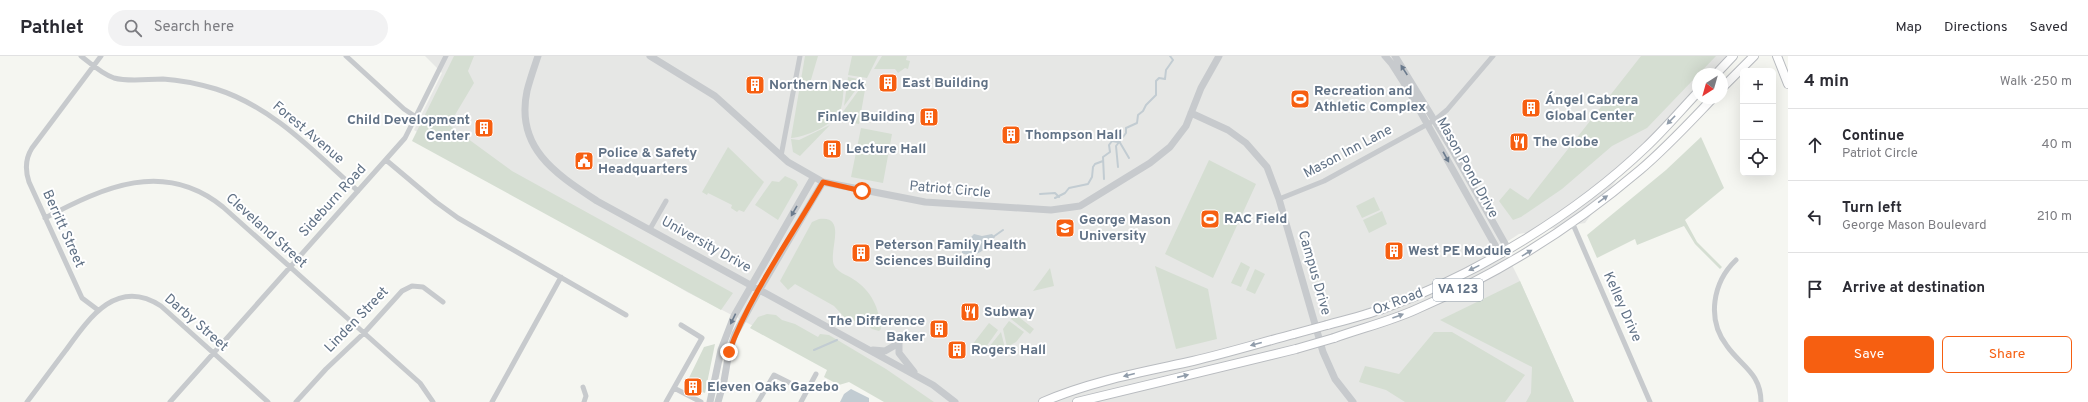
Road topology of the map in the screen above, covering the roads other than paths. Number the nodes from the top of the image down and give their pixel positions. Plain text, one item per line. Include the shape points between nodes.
1 (82, 56) edge
2 (101, 56) edge
3 (346, 56) edge
4 (446, 56) edge
5 (538, 56) edge
6 (650, 56) edge
7 (800, 56) edge
8 (1219, 56) edge
9 (1385, 56) edge
10 (1395, 56) edge
11 (1493, 56) edge
12 (1733, 56) edge
13 (1754, 56) edge
14 (1777, 56) edge
15 (94, 65) junction
16 (1722, 68) edge
17 (1728, 82) edge
18 (1788, 84) edge
19 (1692, 98) edge
20 (1706, 104) edge
21 (1191, 113) junction
22 (416, 118) junction
23 (1435, 120) junction
24 (1427, 123) junction
25 (781, 156) junction
26 (386, 160) junction
27 (813, 178) junction
28 (823, 182) junction
29 (358, 191) junction
30 (1587, 196) junction
31 (1279, 198) junction
32 (666, 201) dead end
33 (45, 218) junction
34 (1554, 221) junction
35 (1572, 222) junction
36 (650, 228) junction
37 (1508, 249) junction
38 (1500, 254) junction
39 (1736, 260) dead end
40 (290, 268) junction
41 (561, 277) junction
42 (752, 285) junction
43 (760, 289) junction
44 (443, 302) dead end
45 (98, 310) junction
46 (626, 315) dead end
47 (682, 325) dead end
48 (364, 333) junction
49 (871, 350) junction
50 (213, 354) junction
51 (816, 374) dead end
52 (916, 375) junction
53 (583, 387) dead end
54 (674, 388) junction
55 (806, 392) junction
56 (27, 402) edge
57 (170, 402) edge
58 (268, 402) edge
59 (296, 402) edge
60 (433, 402) edge
61 (492, 402) edge
62 (584, 402) edge
63 (666, 402) edge
64 (701, 402) edge
65 (710, 402) edge
66 (718, 402) edge
67 (758, 402) edge
68 (800, 402) edge
69 (955, 402) edge
70 (1043, 402) edge
71 (1077, 402) edge
72 (1353, 402) edge
73 (1650, 402) edge
74 (1761, 402) edge

1 - 15 street, Forest Avenue
2 - 15 street, Berritt Street
3 - 22 street
4 - 22 street, Sideburn Road
5 - 36 street, University Drive via 527,92 525,113 527,132 542,158 557,173 597,200
6 - 25 street, Patriot Circle via 715,96
7 - 25 street
8 - 21 street, Patriot Circle via 1201,88
9 - 24 street, Mason Pond Drive
23 -> 10 street, Mason Pond Drive
11 - 23 street, Mason Inn Lane via 1447,110
12 - 16 main road
13 - 17 main road
14 - 18 main road
15 - 29 street, Forest Avenue via 113,78 186,82 216,89 244,100 287,128
15 - 33 street, Berritt Street via 27,157 27,175
19 -> 30 main road, Ox Road / VA 123 via 1645,147
35 -> 20 main road, Ox Road / VA 123 via 1640,170
21 - 28 street, Patriot Circle via 1182,132 1161,155 1080,206 1063,210 925,202
21 - 31 street, Campus Drive via 1212,122 1246,143 1267,167
22 - 26 street, Sideburn Road via 410,131
23 - 24 street, Mason Inn Lane
23 - 37 street, Mason Pond Drive
24 - 31 street, Mason Inn Lane via 1324,181
24 -> 38 street, Mason Pond Drive
25 - 27 street, Patriot Circle
26 - 29 street, Sideburn Road
26 - 41 street via 458,218
27 - 28 street, Patriot Circle
27 -> 42 street
28 - 43 street
29 - 40 street, Sideburn Road
30 - 34 main road, Ox Road / VA 123
30 - 35 main road via 1575,209
31 - 72 street, Campus Drive via 1323,352 1335,379
32 - 36 street
33 - 40 street, Cleveland Street via 123,184 148,180 174,183 195,190 216,202
33 - 45 street, Berritt Street via 82,298
34 - 35 main road
34 - 37 main road, Ox Road / VA 123
71 -> 35 main road, Ox Road / VA 123, bridge via 1296,349 1417,309 1518,258
35 - 73 street, Kelley Drive
36 - 42 street, University Drive
37 - 38 main road, Ox Road / VA 123
38 -> 70 main road, Ox Road / VA 123, bridge via 1426,292 1384,309 1130,375
39 - 74 street via 1718,284 1715,319 1724,343 1753,374
40 - 48 street, Cleveland Street
40 - 50 street, Sideburn Road
41 - 46 street
41 - 61 street
42 - 43 street, University Drive
42 -> 65 street via 726,335
43 - 49 street, University Drive
43 - 66 street via 735,334
44 - 48 street, Linden Street via 423,287 412,286 407,288
45 - 50 street, Darby Street via 121,298 147,298 161,306
45 - 56 street via 88,319
47 - 54 street via 702,338
48 - 59 street, Linden Street
48 - 60 street, Cleveland Street via 420,383
49 - 52 street, University Drive
49 - 52 street via 885,351 899,343 899,353
50 - 57 street, Sideburn Road
50 - 58 street, Darby Street
51 - 55 street
52 - 69 street, University Drive
53 - 62 street via 586,396
54 - 63 street
54 - 64 street
55 - 67 street via 774,375
55 - 68 street

